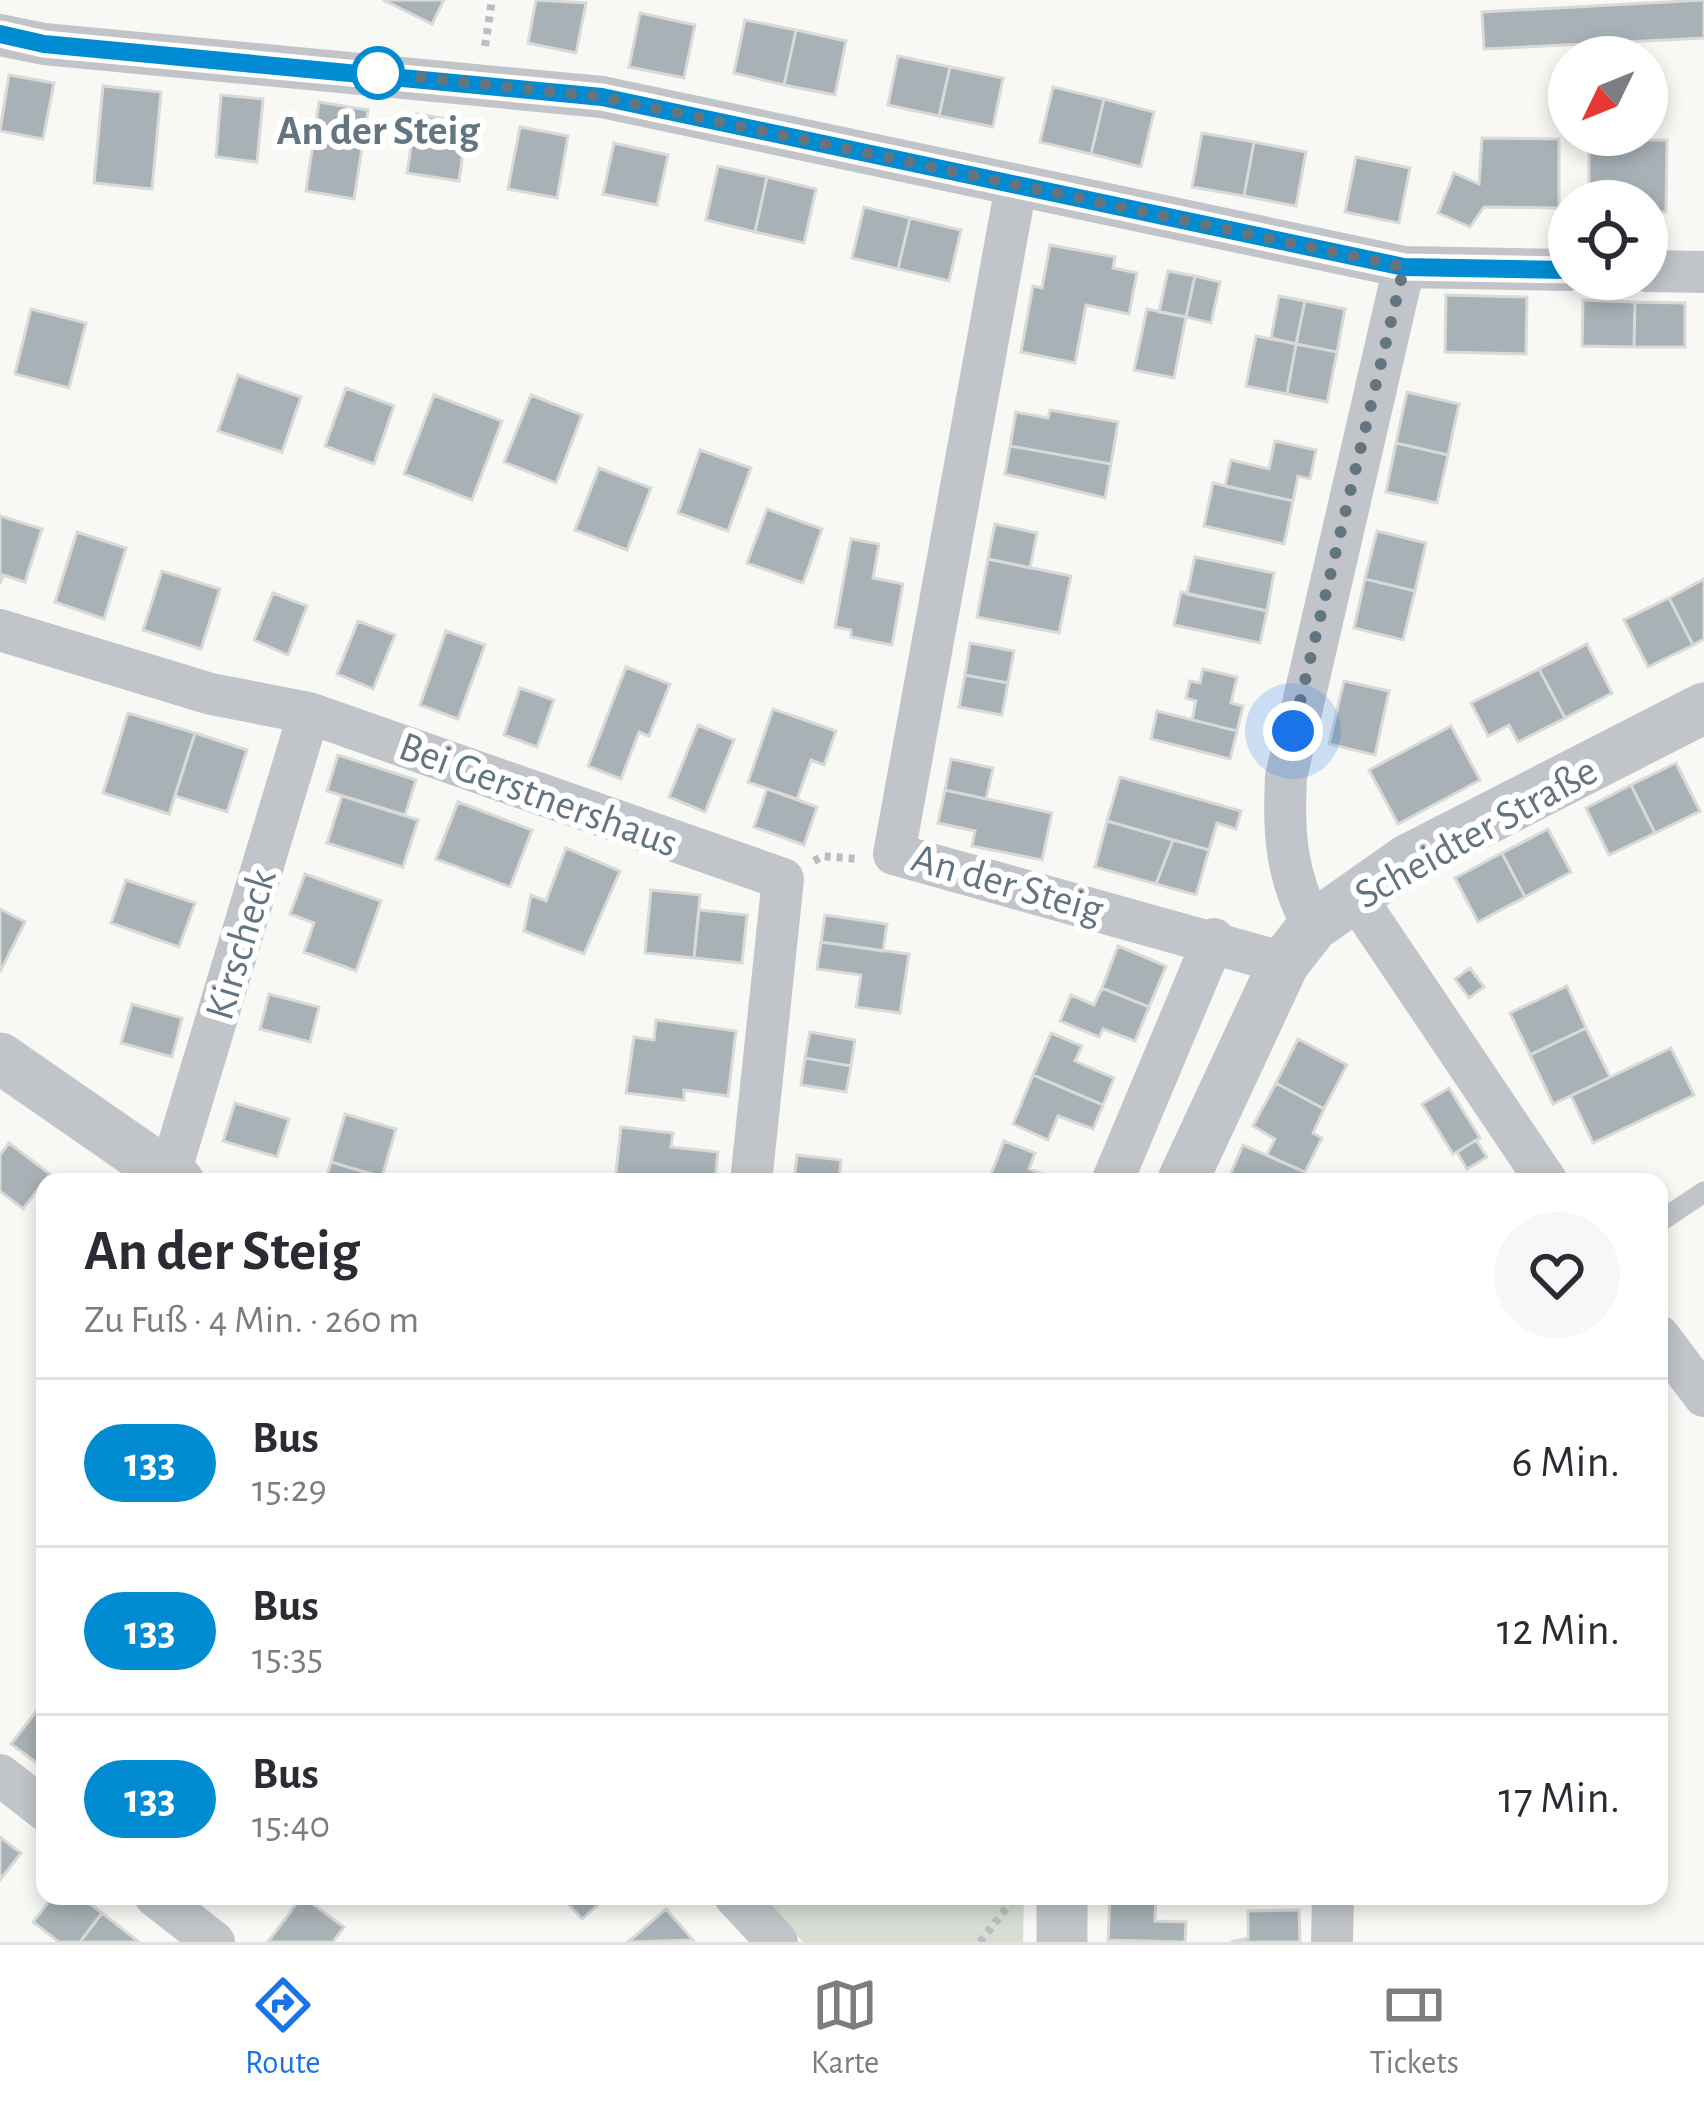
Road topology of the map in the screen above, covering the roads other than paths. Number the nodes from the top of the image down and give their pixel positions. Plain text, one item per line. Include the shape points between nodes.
1 (0, 34) edge
2 (1016, 186) junction
3 (1404, 267) junction
4 (1548, 270) edge
5 (1668, 271) edge
6 (1704, 272) edge
7 (0, 630) edge
8 (1704, 708) edge
9 (309, 713) junction
10 (1354, 895) junction
11 (1214, 939) junction
12 (1298, 945) junction
13 (0, 1058) edge
14 (165, 1173) edge
15 (176, 1173) edge
16 (752, 1173) edge
17 (1116, 1173) edge
18 (1187, 1173) edge
19 (1541, 1173) edge
20 (1704, 1192) edge
21 (1668, 1216) edge
22 (1668, 1348) edge
23 (1704, 1396) edge
24 (0, 1775) edge
25 (36, 1803) edge
26 (167, 1905) edge
27 (743, 1905) edge
28 (1062, 1905) edge
29 (1333, 1905) edge
30 (214, 1942) edge
31 (777, 1942) edge
32 (1062, 1942) edge
33 (1333, 1942) edge

1 - 2 street via 602,97
2 - 3 street
2 - 11 street, An der Steig via 894,854
3 - 4 street
3 - 12 street via 1286,777
5 - 6 street
7 - 9 street, Bei Gerstnershaus via 211,694
8 - 10 street, Scheidter Straße
9 - 15 street, Kirscheck
9 - 16 street, Bei Gerstnershaus via 783,879
10 - 12 street, Scheidter Straße
10 - 19 street
11 - 12 street, An der Steig
11 - 17 street
12 - 18 street, Scheidter Straße
13 - 14 street
20 - 21 lane
22 - 23 street
24 - 25 street
26 - 30 street
27 - 31 street
28 - 32 street
29 - 33 street

